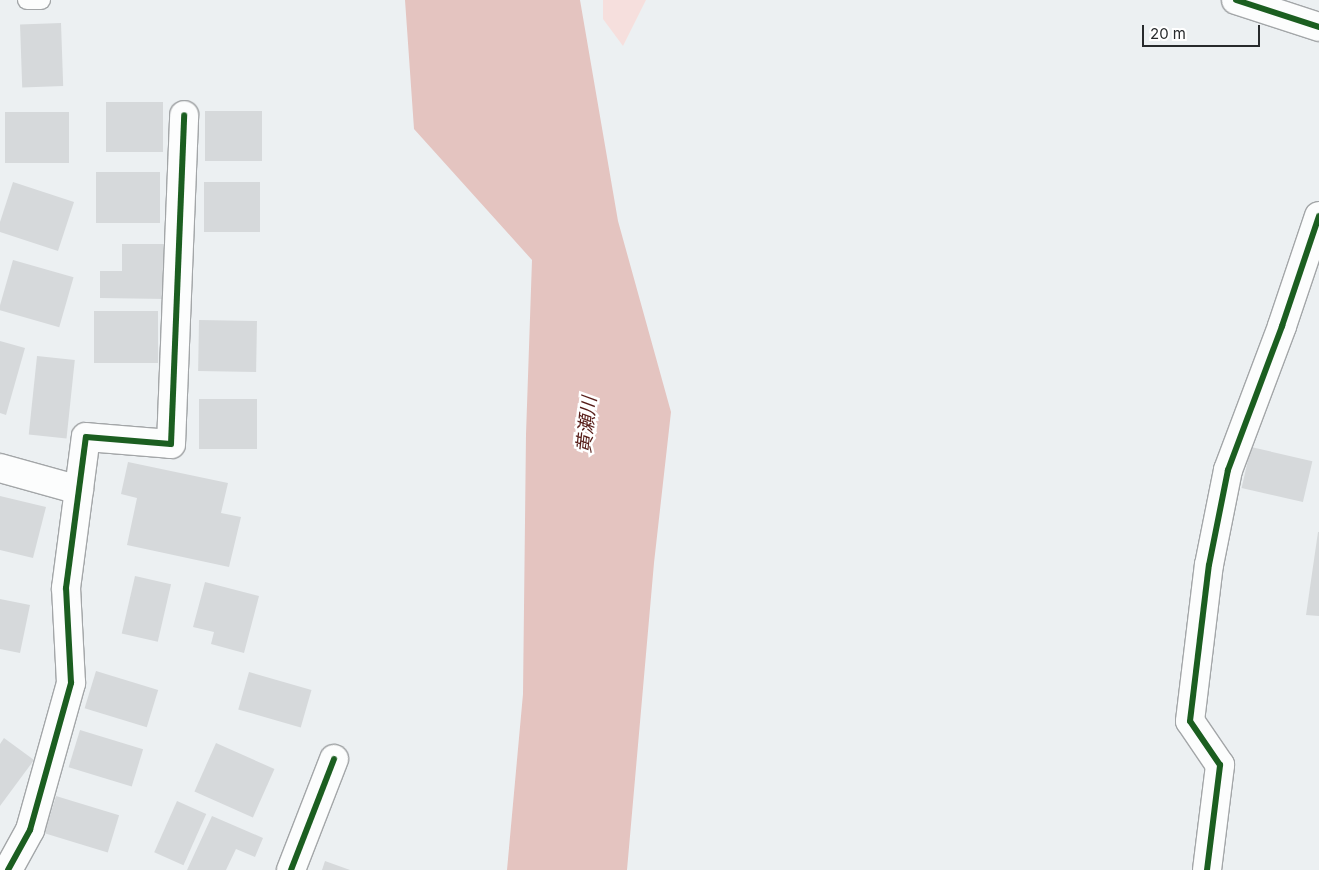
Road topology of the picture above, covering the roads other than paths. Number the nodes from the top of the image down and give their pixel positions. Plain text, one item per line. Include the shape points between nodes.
1 (27, 0) edge
2 (41, 0) edge
3 (1236, 0) edge
4 (1319, 27) edge
5 (184, 115) dead end
6 (1319, 216) edge
7 (0, 468) edge
8 (79, 490) junction
9 (334, 759) dead end
10 (8, 870) edge
11 (291, 870) edge
12 (1207, 870) edge

1 - 2 lane
3 - 4 street
5 - 8 street via 171,444 86,437
6 - 12 street via 1228,470 1208,565 1190,721 1220,765
7 - 8 street
8 - 10 street via 66,588 72,683 30,830
9 - 11 street

